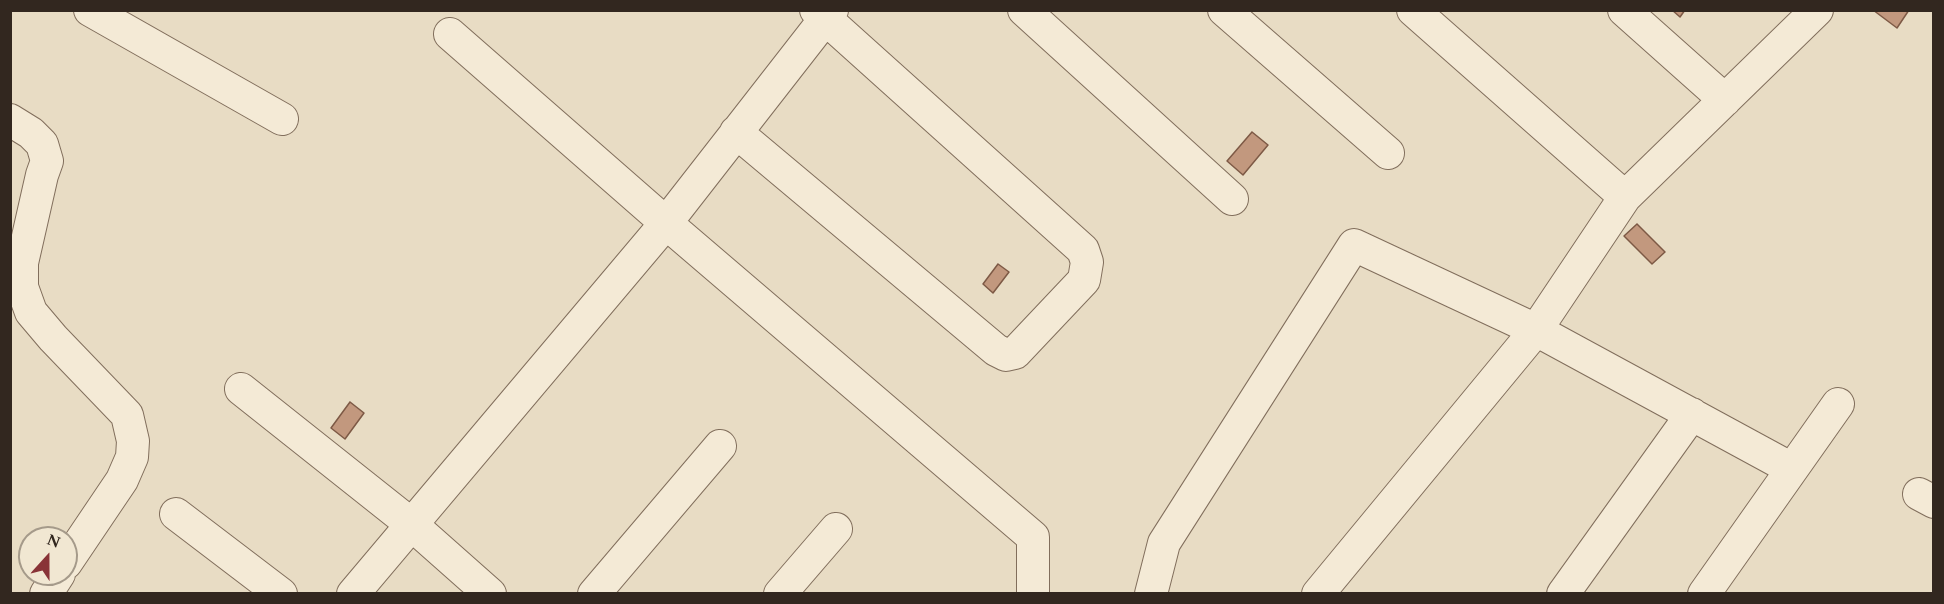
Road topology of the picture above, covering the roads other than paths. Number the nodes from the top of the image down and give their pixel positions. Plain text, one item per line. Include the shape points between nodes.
1 (90, 10) edge
2 (1024, 10) edge
3 (1224, 10) edge
4 (1413, 10) edge
5 (1624, 10) edge
6 (1817, 10) edge
7 (824, 13) edge
8 (450, 33) dead end
9 (1725, 100) junction
10 (282, 119) dead end
11 (10, 120) edge
12 (736, 132) junction
13 (1388, 153) dead end
14 (1625, 197) junction
15 (1232, 199) dead end
16 (666, 223) junction
17 (1536, 330) junction
18 (241, 389) dead end
19 (1838, 404) dead end
20 (1692, 414) junction
21 (720, 446) dead end
22 (1792, 469) junction
23 (176, 514) dead end
24 (411, 524) junction
25 (836, 528) dead end
26 (78, 545) edge
27 (281, 594) edge
28 (353, 594) edge
29 (490, 594) edge
30 (594, 594) edge
31 (780, 594) edge
32 (1033, 594) edge
33 (1151, 594) edge
34 (1318, 594) edge
35 (1563, 594) edge
36 (1704, 594) edge

1 - 10 street
2 - 15 street
3 - 13 street
4 - 14 street
5 - 9 street
6 - 9 street
7 - 12 street
7 - 12 street via 1083,250 1087,262 1084,280 1015,353 1006,355
8 - 16 street
9 - 14 street
11 - 26 street via 42,144 47,161 22,263 22,287 31,312 127,415 133,441 132,457 122,480
12 - 16 street
14 - 17 street
16 - 24 street
16 - 32 street via 1033,537
17 - 20 street
17 - 33 street via 1354,245 1164,543
17 - 34 street
18 - 24 street
19 - 22 street
20 - 22 street
20 - 35 street
21 - 30 street
22 - 36 street
23 - 27 street
24 - 28 street
24 - 29 street
25 - 31 street

